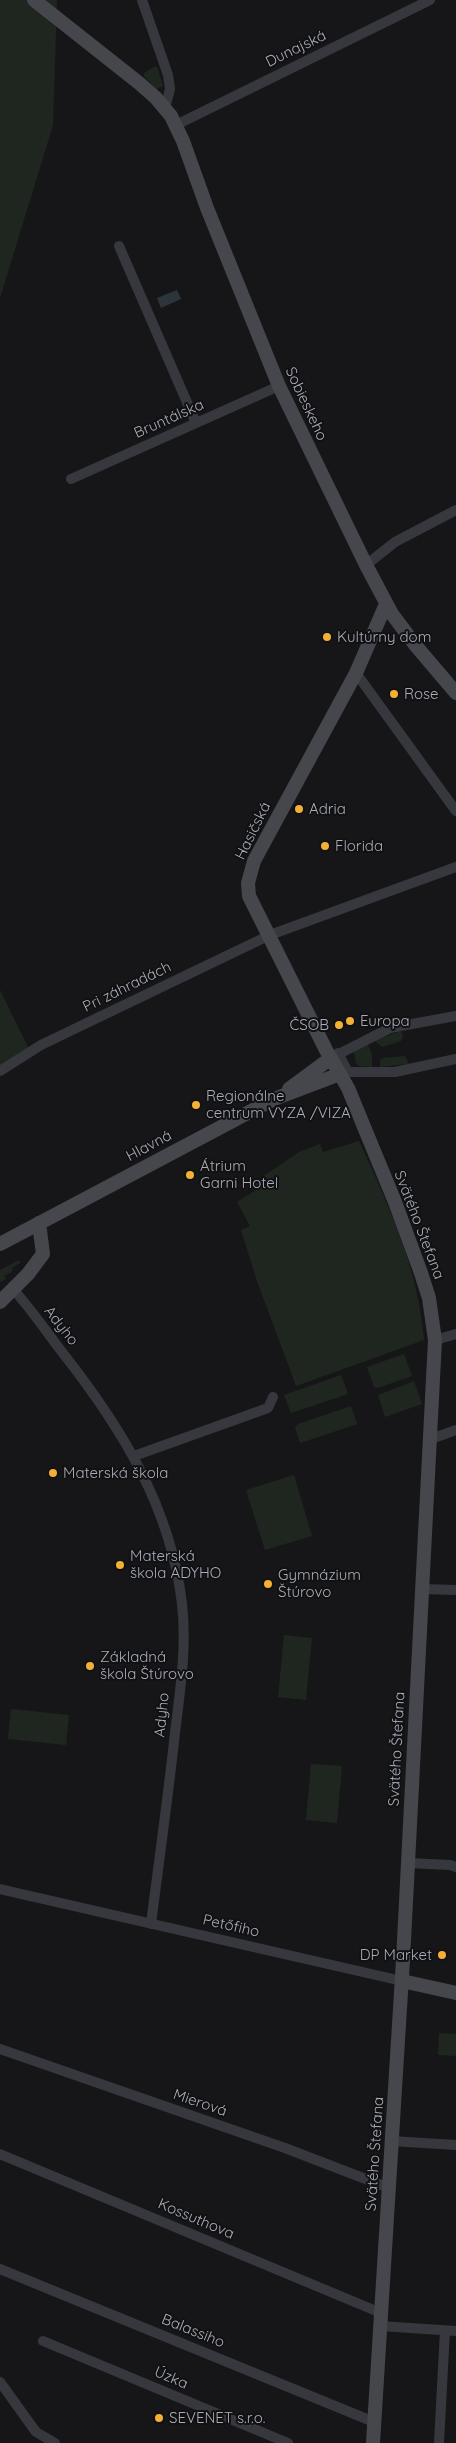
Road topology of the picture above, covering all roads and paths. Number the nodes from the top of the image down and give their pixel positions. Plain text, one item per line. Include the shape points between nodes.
1 (34, 0) edge
2 (142, 0) edge
3 (430, 0) edge
4 (165, 108) junction
5 (176, 125) junction
6 (119, 246) dead end
7 (279, 386) junction
8 (196, 423) junction
9 (70, 478) dead end
10 (456, 510) edge
11 (366, 565) junction
12 (386, 604) junction
13 (356, 673) junction
14 (456, 693) edge
15 (456, 811) edge
16 (456, 867) edge
17 (270, 935) junction
18 (456, 1016) edge
19 (334, 1056) junction
20 (456, 1059) edge
21 (0, 1071) edge
22 (344, 1073) junction
23 (274, 1099) junction
24 (40, 1223) junction
25 (0, 1244) edge
26 (13, 1289) junction
27 (0, 1302) edge
28 (456, 1334) edge
29 (435, 1340) junction
30 (273, 1397) dead end
31 (456, 1430) edge
32 (430, 1439) junction
33 (134, 1456) junction
34 (422, 1589) junction
35 (456, 1590) edge
36 (408, 1863) junction
37 (456, 1867) edge
38 (0, 1889) edge
39 (151, 1924) junction
40 (402, 1982) junction
41 (456, 1993) edge
42 (0, 2049) edge
43 (391, 2142) junction
44 (456, 2146) edge
45 (0, 2154) edge
46 (389, 2188) junction
47 (0, 2269) edge
48 (381, 2320) junction
49 (445, 2330) junction
50 (456, 2331) edge
51 (43, 2342) dead end
52 (0, 2382) edge
53 (374, 2422) junction
54 (55, 2443) edge
55 (288, 2443) edge
56 (373, 2443) edge
57 (439, 2443) edge

1 - 4 street, Sobieskeho via 139,83
2 - 4 street via 168,75 170,89
3 - 5 street, Dunajská
4 - 5 street, Sobieskeho
5 - 7 street, Sobieskeho
6 - 8 street
7 - 8 street, Bruntálska
7 - 11 street, Sobieskeho
8 - 9 street, Bruntálska
10 - 11 street via 395,542
11 - 12 street, Sobieskeho
12 - 13 street, Hasičská
12 - 14 street, Sobieskeho
13 - 15 street
13 - 17 street, Hasičská via 251,870 250,896
16 - 17 street, Pri záhradách
17 - 19 street, Hasičská
17 - 21 street, Pri záhradách via 41,1045
18 - 19 street, Hlavná via 390,1028
19 - 22 street, Hasičská
19 - 23 street, Hlavná
20 - 22 street, Hlavná via 395,1072
22 - 23 street, Hlavná
22 - 29 street, Svätého Štefana via 421,1273 429,1298
23 - 24 street, Hlavná
24 - 25 street, Hlavná
24 - 26 street via 43,1254
26 - 27 street
26 - 33 street, Adyho via 106,1410
28 - 29 street
29 - 32 street, Svätého Štefana
30 - 33 street via 268,1408
31 - 32 street
32 - 34 street, Svätého Štefana
33 - 39 street, Adyho via 154,1497 171,1547 182,1605 183,1646 178,1709
34 - 35 street
34 - 36 street, Svätého Štefana
36 - 37 street
36 - 40 street, Svätého Štefana
38 - 39 street, Petőfiho
39 - 40 street, Petőfiho
40 - 41 street, Petőfiho
40 - 43 street, Svätého Štefana
42 - 46 street, Mierová via 285,2148
43 - 44 street
43 - 46 street, Svätého Štefana
45 - 48 street, Kossuthova
46 - 48 street, Svätého Štefana
47 - 53 street, Balassiho
48 - 49 street, Kossuthova
48 - 53 street, Svätého Štefana
49 - 50 street, Kossuthova
49 - 57 street
51 - 55 street, Úzka
52 - 54 street via 36,2432
53 - 56 street, Svätého Štefana

